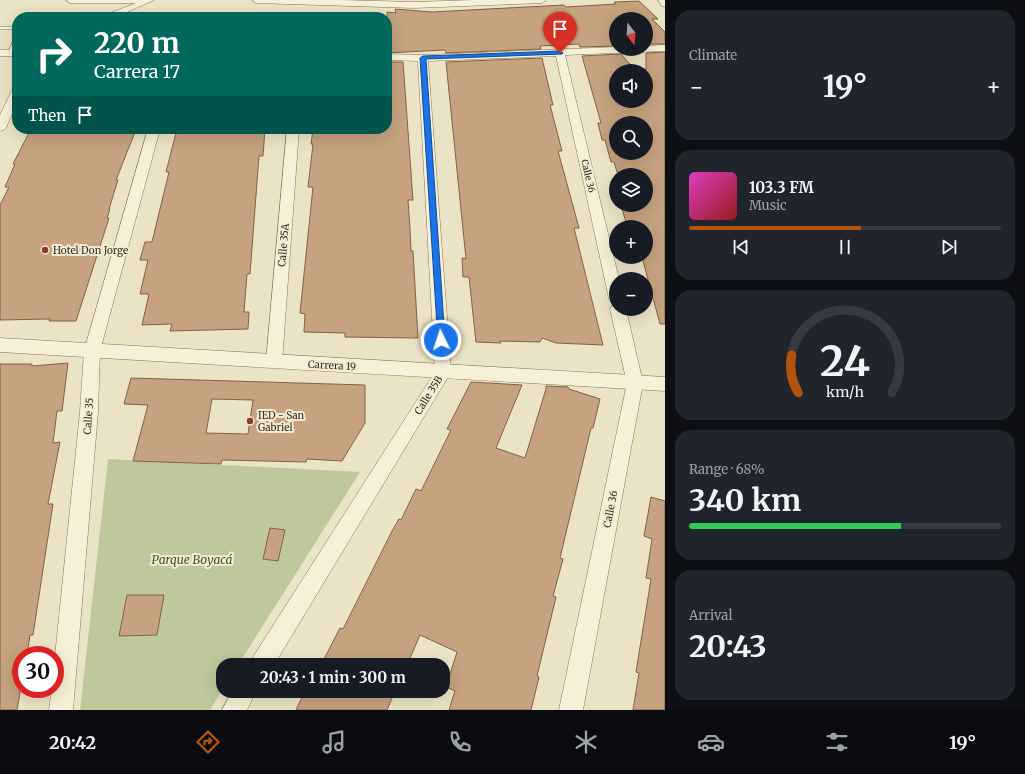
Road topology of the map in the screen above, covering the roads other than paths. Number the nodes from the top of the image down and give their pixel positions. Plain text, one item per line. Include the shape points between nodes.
1 (70, 0) edge
2 (136, 0) edge
3 (150, 0) edge
4 (256, 0) edge
5 (542, 0) edge
6 (662, 0) edge
7 (665, 4) edge
8 (120, 12) edge
9 (0, 28) edge
10 (12, 28) edge
11 (665, 48) edge
12 (653, 49) edge
13 (609, 51) edge
14 (560, 53) junction
15 (392, 57) edge
16 (423, 58) junction
17 (12, 101) edge
18 (0, 128) edge
19 (153, 134) edge
20 (293, 134) edge
21 (610, 272) edge
22 (620, 316) edge
23 (0, 345) edge
24 (92, 351) junction
25 (274, 362) junction
26 (443, 372) junction
27 (635, 383) junction
28 (665, 384) edge
29 (265, 658) edge
30 (241, 698) edge
31 (62, 710) edge
32 (234, 710) edge
33 (571, 710) edge

1 - 2 street
3 - 8 street
4 - 5 street via 414,5
6 - 7 street
9 - 10 lane
11 - 12 street
13 - 14 street
14 - 16 street
14 - 21 street, Calle 36
15 - 16 street
16 - 26 street, Calle 35B
17 - 18 street
19 - 24 street, Calle 35
20 - 25 street, Calle 35A
22 - 27 street, Calle 36
23 - 24 street, Carrera 19
24 - 25 street, Carrera 19
24 - 31 street, Calle 35 via 89,412
25 - 26 street, Carrera 19
26 - 27 street, Carrera 19
26 - 29 street, Calle 35B
27 - 28 street, Carrera 19
27 - 33 street, Calle 36
30 - 32 street

